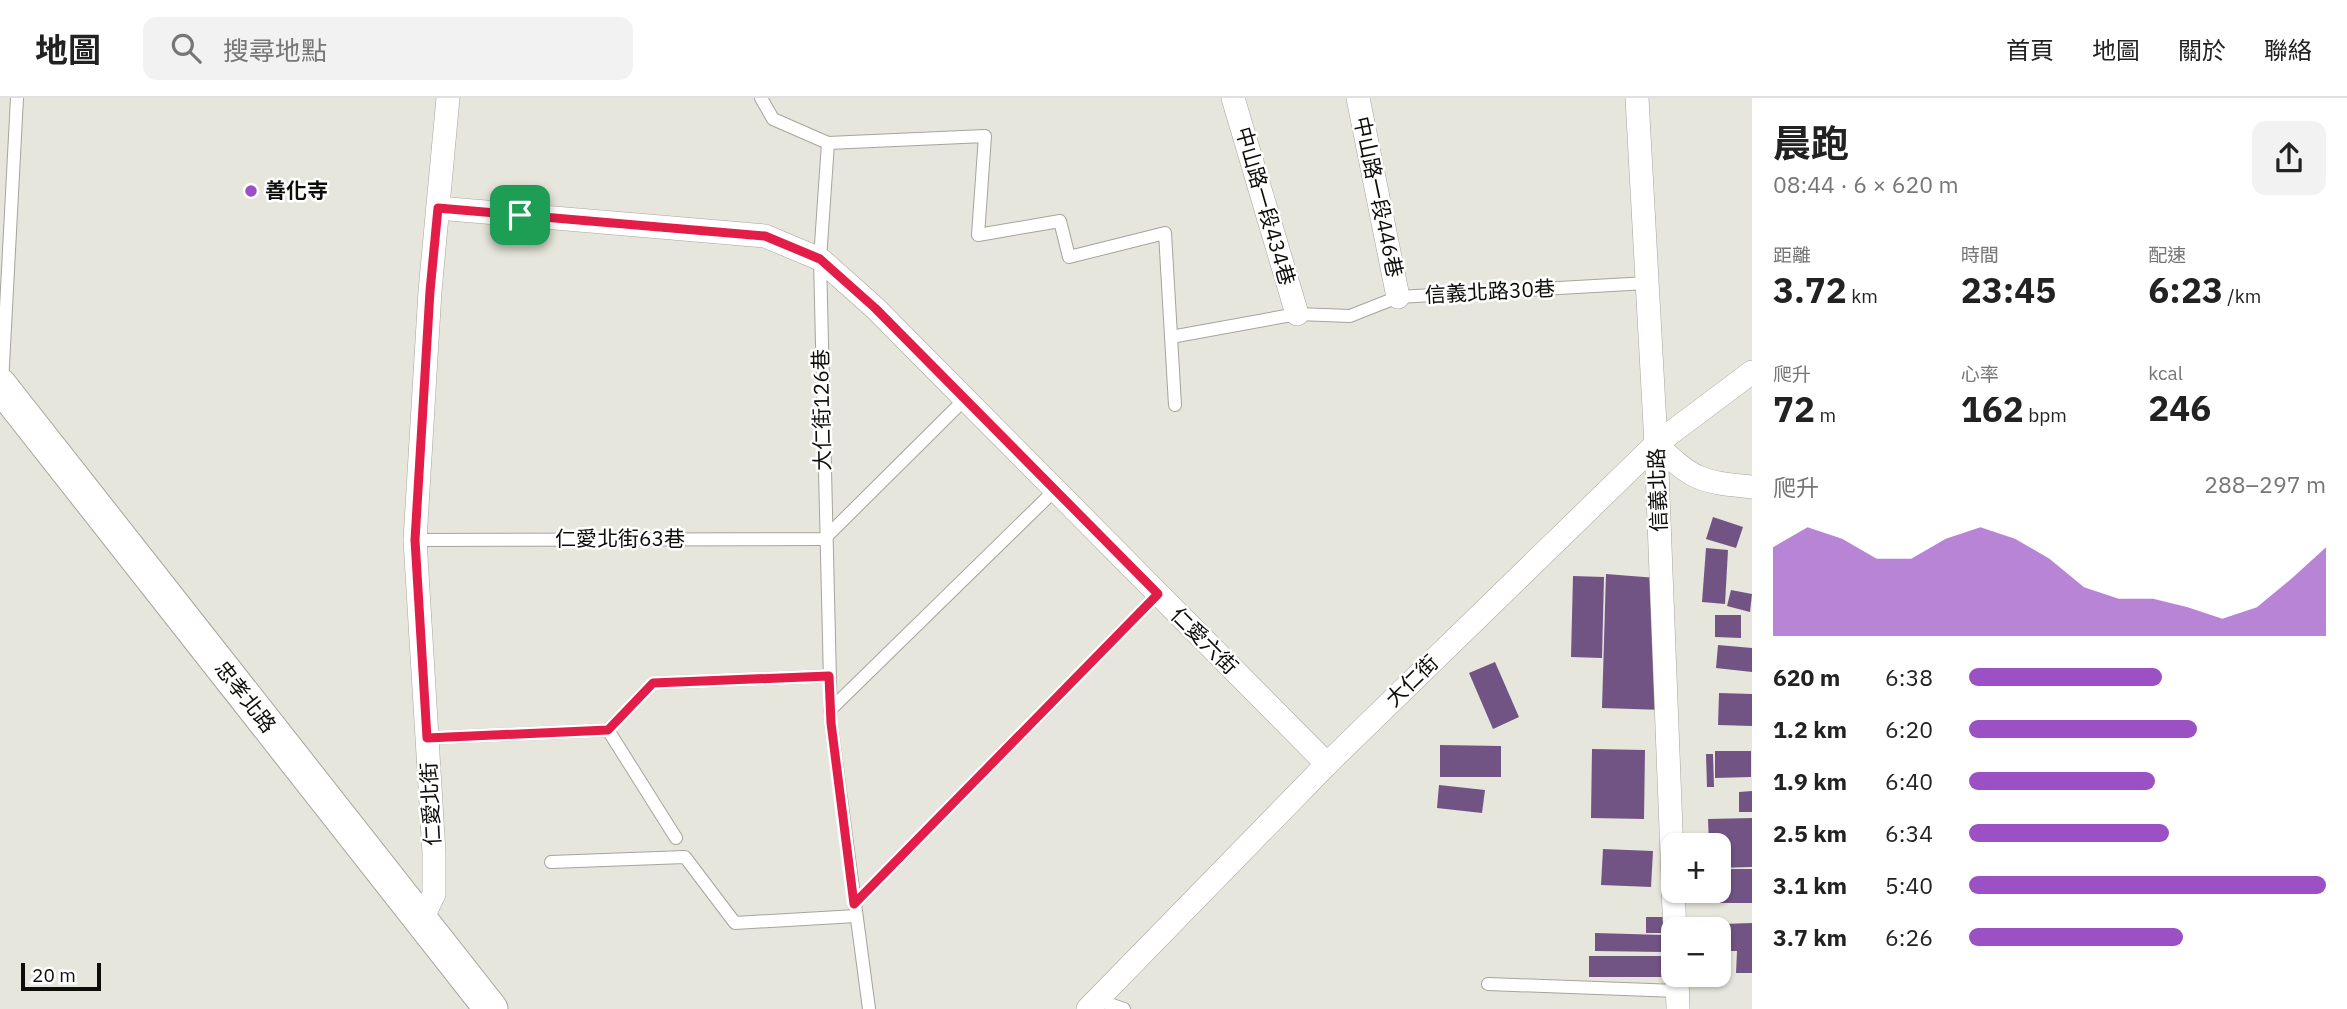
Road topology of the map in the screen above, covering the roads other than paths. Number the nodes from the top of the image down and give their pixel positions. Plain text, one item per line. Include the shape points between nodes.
1 (16, 98) edge
2 (448, 98) edge
3 (761, 98) edge
4 (1233, 98) edge
5 (1358, 98) edge
6 (1637, 98) edge
7 (828, 144) junction
8 (438, 208) junction
9 (820, 259) junction
10 (1647, 283) junction
11 (1398, 297) junction
12 (1297, 314) junction
13 (1171, 337) junction
14 (1752, 372) edge
15 (1, 386) edge
16 (965, 399) junction
17 (1175, 405) dead end
18 (1656, 444) junction
19 (1752, 487) edge
20 (1055, 490) junction
21 (824, 539) junction
22 (415, 540) junction
23 (1158, 594) junction
24 (829, 676) junction
25 (831, 710) junction
26 (608, 730) junction
27 (427, 738) junction
28 (1326, 764) junction
29 (1671, 833) edge
30 (676, 838) dead end
31 (551, 862) dead end
32 (855, 910) junction
33 (421, 921) junction
34 (1488, 984) dead end
35 (1677, 992) edge
36 (1093, 1004) edge
37 (491, 1009) edge
38 (869, 1009) edge
39 (1124, 1009) edge

1 - 15 lane
2 - 8 street, 仁愛北街
3 - 7 lane via 773,120
4 - 12 street, 中山路一段434巷
5 - 11 street, 中山路一段446巷
6 - 10 street, 信義北路
7 - 9 lane, 大仁街126巷
7 - 13 lane via 985,136 978,235 1060,221 1069,257 1165,233
8 - 9 street, 仁愛六街 via 765,236
8 - 22 street, 仁愛北街
9 - 16 street, 仁愛六街
9 - 21 lane, 大仁街126巷
10 - 11 lane, 信義北路30巷
10 - 18 street, 信義北路
11 - 12 lane, 信義北路30巷 via 1350,316
12 - 13 lane, 信義北路30巷
13 - 17 lane
14 - 18 street, 大仁街
15 - 33 main road, 忠孝北路
16 - 20 street, 仁愛六街
16 - 21 lane
18 - 19 street via 1690,475 1708,483
18 - 28 street, 大仁街
18 - 29 street, 信義北路
20 - 23 street, 仁愛六街
20 - 25 lane
21 - 22 lane, 仁愛北街63巷
21 - 24 lane, 大仁街126巷
22 - 27 street, 仁愛北街
23 - 28 street, 仁愛六街
23 - 32 lane
24 - 25 lane, 大仁街126巷
24 - 26 lane via 653,683
25 - 32 lane, 大仁街126巷
26 - 27 lane
26 - 30 lane
27 - 33 street, 仁愛北街 via 434,894
28 - 36 street, 大仁街
31 - 32 lane via 685,857 735,923
32 - 38 lane, 大仁街126巷
33 - 37 main road, 忠孝北路
34 - 35 lane
36 - 39 lane

